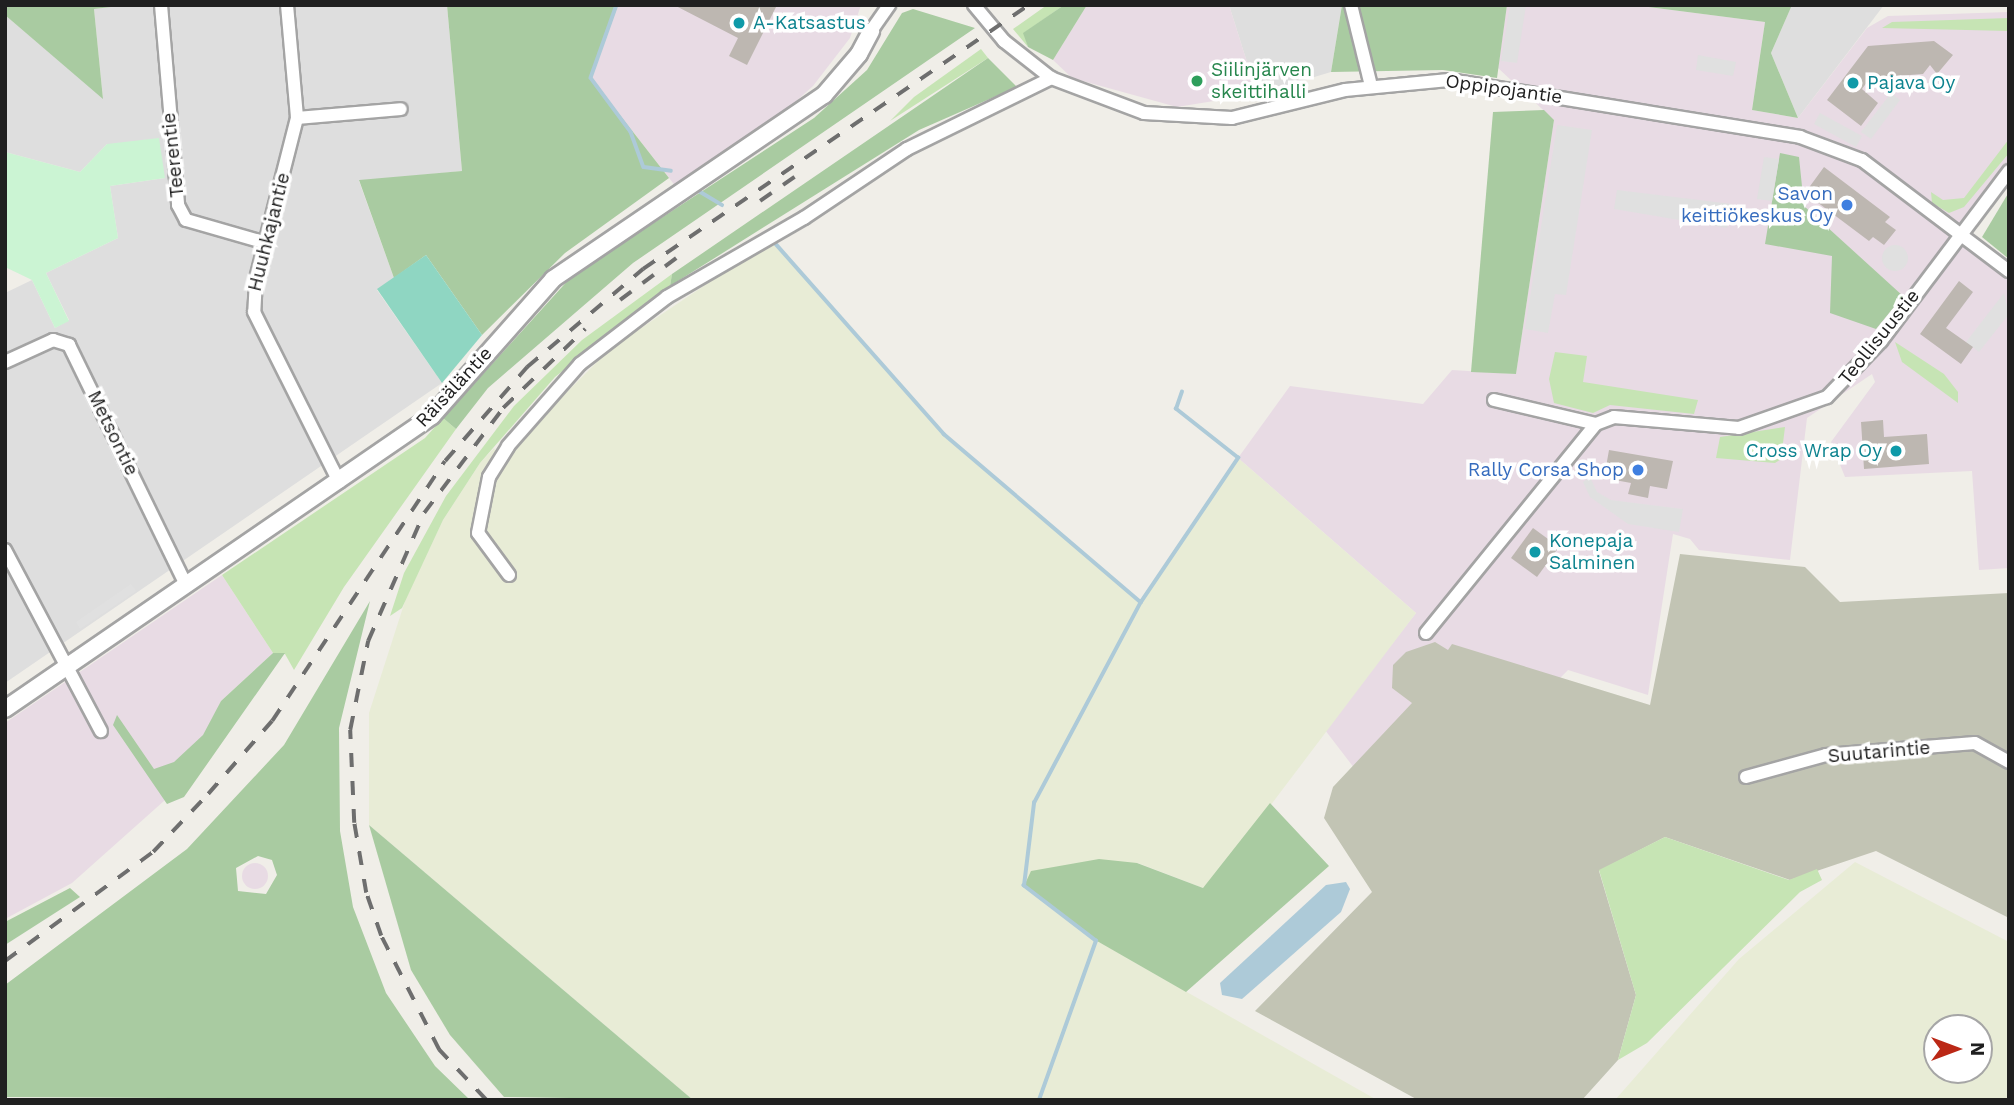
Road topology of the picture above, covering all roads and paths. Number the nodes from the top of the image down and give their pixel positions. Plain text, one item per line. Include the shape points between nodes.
1 (161, 5) edge
2 (287, 5) edge
3 (879, 5) edge
4 (889, 5) edge
5 (974, 5) edge
6 (1351, 5) edge
7 (871, 31) junction
8 (1051, 78) junction
9 (1371, 86) junction
10 (401, 109) dead end
11 (297, 118) junction
12 (2009, 171) edge
13 (1959, 234) junction
14 (266, 243) junction
15 (2009, 271) edge
16 (5, 362) edge
17 (1494, 400) dead end
18 (1596, 424) junction
19 (339, 482) junction
20 (5, 550) edge
21 (509, 575) dead end
22 (186, 585) junction
23 (1426, 633) dead end
24 (65, 670) junction
25 (5, 709) edge
26 (101, 731) dead end
27 (2009, 762) edge
28 (1746, 777) dead end

1 - 14 street, Teerentie via 178,205 186,220
2 - 11 street, Huuhkajantie
3 - 7 street
4 - 7 street
5 - 8 street, Oppipojantie via 1004,41
6 - 9 street
7 - 19 street, Räisäläntie via 859,54 824,95 554,279 432,416
8 - 9 street, Oppipojantie via 1101,101 1187,118 1257,114
8 - 21 street via 907,149 804,218 667,297 580,364 539,408 489,477 478,533
9 - 13 street, Oppipojantie via 1449,80 1807,139 1861,160
10 - 11 street
11 - 14 street, Huuhkajantie
12 - 13 street, Teollisuustie
13 - 15 street, Oppipojantie
13 - 18 street, Teollisuustie via 1881,341 1827,397 1739,428 1614,417
14 - 19 street, Huuhkajantie via 254,312
16 - 22 street, Metsontie via 53,340 69,345
17 - 18 street
18 - 23 street
19 - 22 street, Räisäläntie
20 - 24 street
22 - 24 street, Räisäläntie
24 - 25 street, Räisäläntie
24 - 26 street
27 - 28 street, Suutarintie via 1975,743 1826,755

